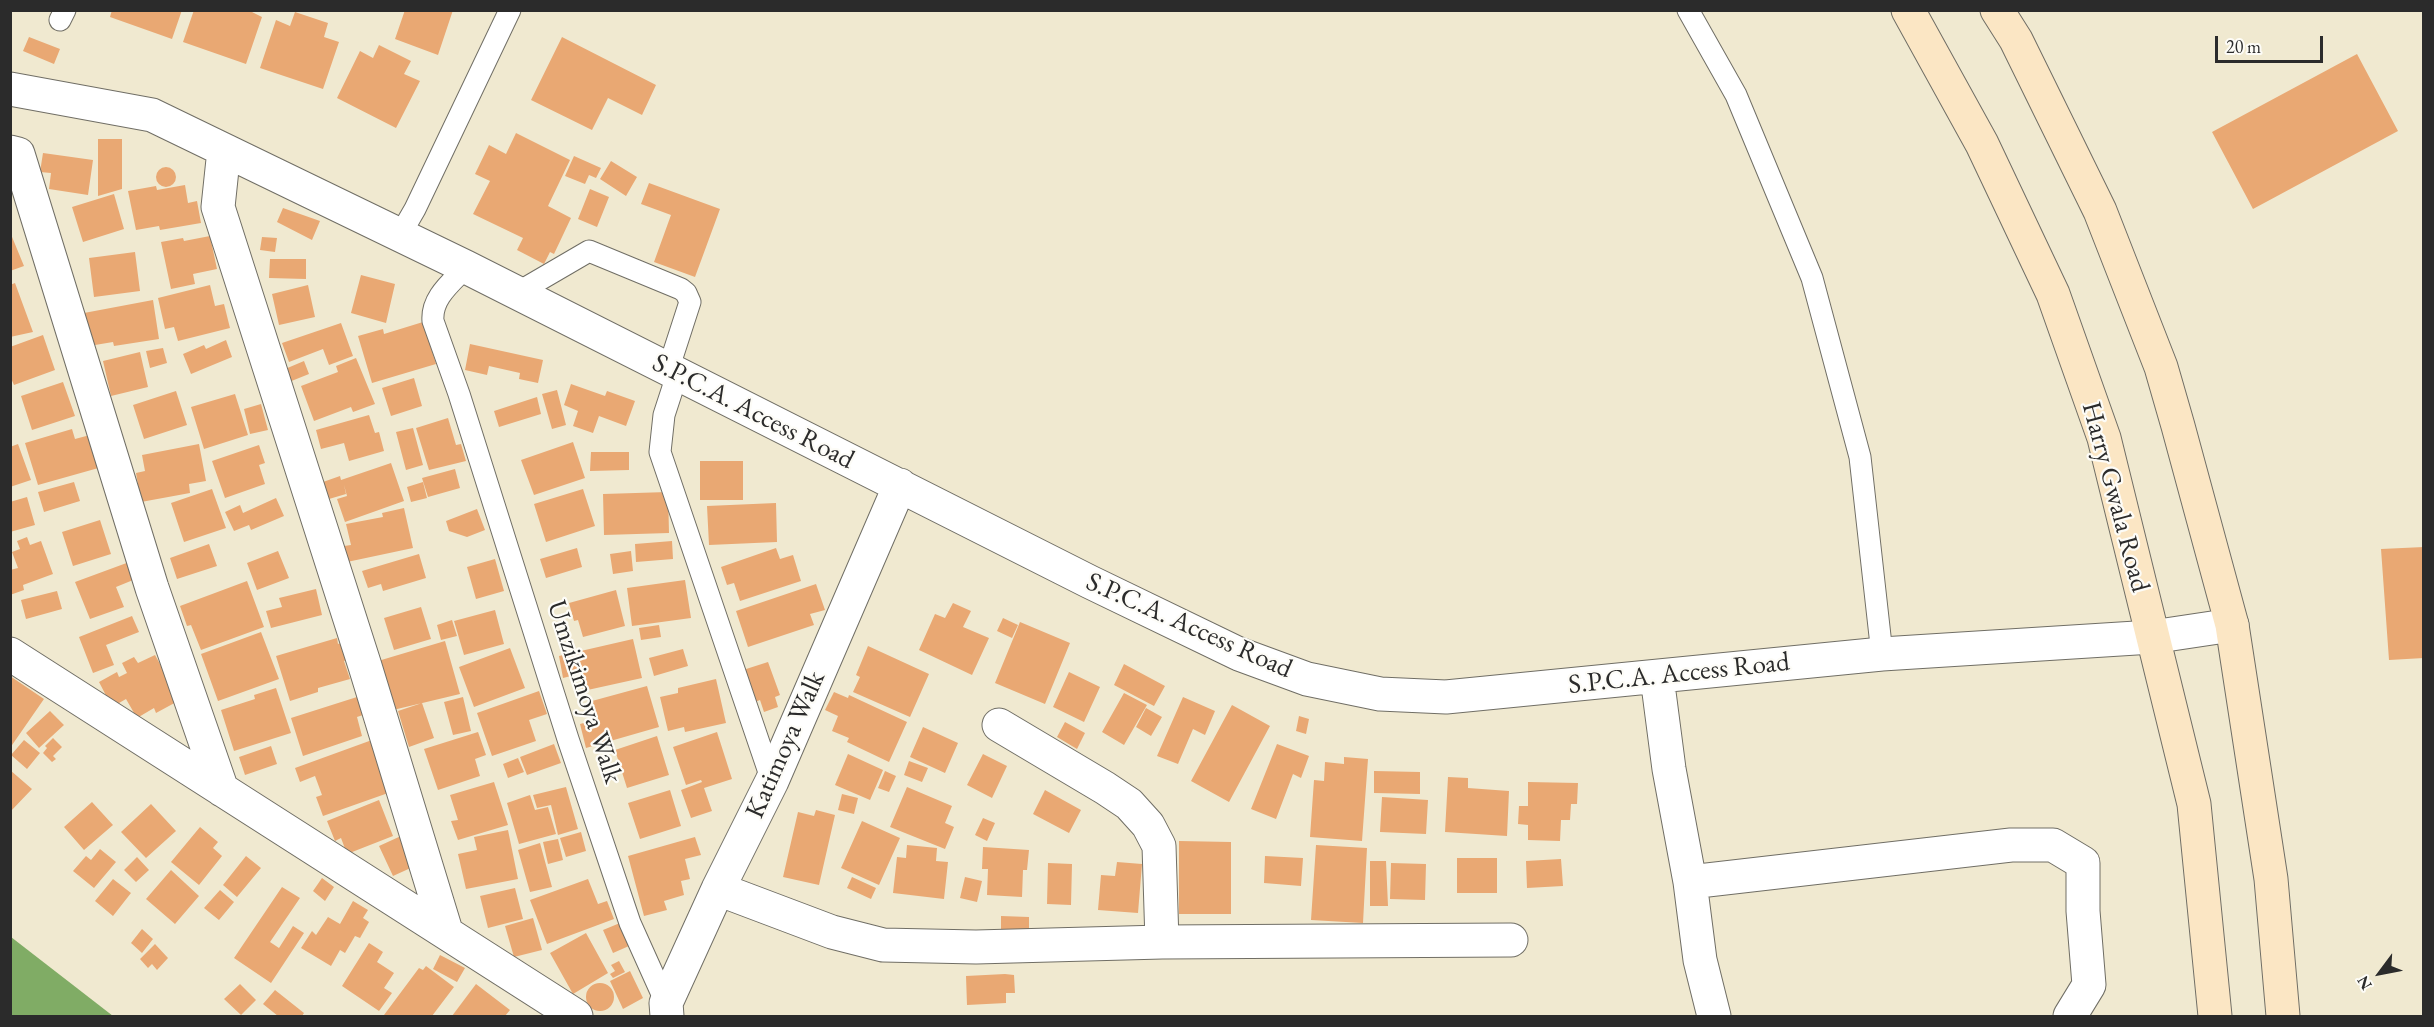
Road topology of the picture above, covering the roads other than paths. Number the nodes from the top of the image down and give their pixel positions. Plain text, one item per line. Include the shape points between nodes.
1 (510, 10) edge
2 (1688, 10) edge
3 (1908, 10) edge
4 (1997, 10) edge
5 (10, 89) edge
6 (224, 150) junction
7 (10, 152) edge
8 (400, 235) junction
9 (466, 267) junction
10 (517, 293) junction
11 (672, 372) junction
12 (900, 485) junction
13 (2232, 625) junction
14 (2152, 637) junction
15 (10, 654) edge
16 (1882, 654) junction
17 (1657, 677) junction
18 (999, 725) dead end
19 (772, 781) junction
20 (222, 790) junction
21 (1690, 882) junction
22 (718, 889) junction
23 (446, 931) junction
24 (1511, 940) dead end
25 (1162, 942) junction
26 (667, 1010) edge
27 (576, 1017) edge
28 (1714, 1017) edge
29 (2070, 1017) edge
30 (2215, 1017) edge
31 (2283, 1017) edge

1 - 8 lane
2 - 16 lane via 1736,95 1812,278 1860,457
3 - 14 main road, Harry Gwala Road via 1982,144 2053,294 2104,438
4 - 13 main road via 2016,40 2100,211 2136,301 2164,377
5 - 6 street, S.P.C.A. Access Road via 152,115
6 - 8 street, S.P.C.A. Access Road
6 - 23 street via 218,207 362,654
7 - 20 street via 18,154 152,588
8 - 9 street, S.P.C.A. Access Road
9 - 10 street, S.P.C.A. Access Road
9 - 26 lane, Umzikimoya Walk via 435,302 433,321 615,880
10 - 11 street, S.P.C.A. Access Road
10 - 11 lane via 589,251 681,289 690,302
11 - 12 street, S.P.C.A. Access Road
11 - 19 lane via 660,452
12 - 17 street, S.P.C.A. Access Road via 1239,654 1307,679 1380,694 1446,697
12 - 19 street, Katimoya Walk
13 - 14 street, S.P.C.A. Access Road
13 - 31 main road via 2271,879
14 - 16 street, S.P.C.A. Access Road
14 - 30 main road, Harry Gwala Road via 2194,804
15 - 20 street
16 - 17 street, S.P.C.A. Access Road
17 - 21 street
18 - 25 street via 1129,804 1148,825 1159,846
19 - 22 street, Katimoya Walk
20 - 23 street
21 - 28 street via 1700,960
21 - 29 street via 2010,845 2053,845 2083,862 2089,985
22 - 25 street via 831,932 883,945
22 - 26 street, Katimoya Walk
23 - 27 street
24 - 25 street

